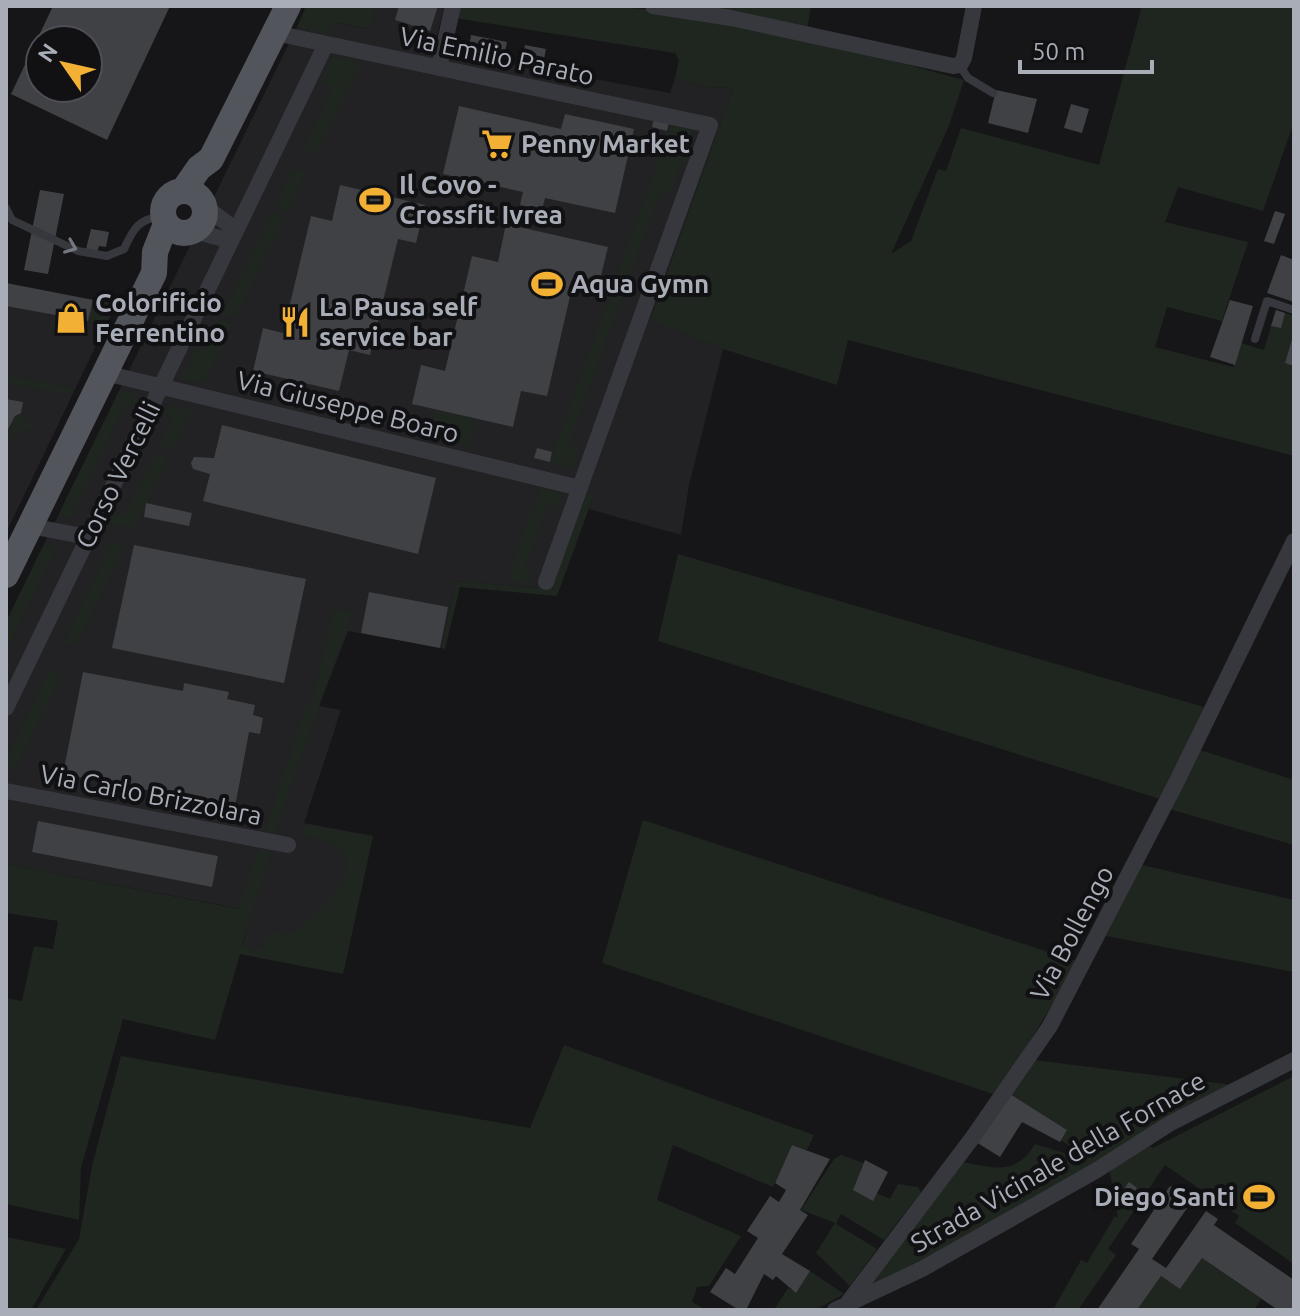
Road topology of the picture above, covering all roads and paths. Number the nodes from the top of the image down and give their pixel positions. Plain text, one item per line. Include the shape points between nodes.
1 (288, 6) edge
2 (453, 6) edge
3 (653, 6) edge
4 (974, 6) edge
5 (275, 33) junction
6 (326, 44) junction
7 (960, 65) junction
8 (439, 68) junction
9 (993, 93) dead end
10 (196, 199) junction
11 (6, 208) edge
12 (177, 226) junction
13 (234, 236) junction
14 (1294, 310) edge
15 (1255, 339) dead end
16 (105, 373) junction
17 (161, 386) junction
18 (580, 488) junction
19 (30, 526) junction
20 (88, 537) junction
21 (1294, 541) edge
22 (6, 575) edge
23 (546, 582) dead end
24 (6, 708) edge
25 (6, 791) edge
26 (288, 845) dead end
27 (1294, 1060) edge
28 (840, 1307) edge

1 - 5 main road
2 - 8 street
3 - 7 street
4 - 7 street
5 - 6 street, Via Emilio Parato
5 - 10 main road via 211,159 199,168
6 - 8 street, Via Emilio Parato
6 - 13 street, Corso Vercelli
7 - 9 lane via 968,78
8 - 18 street, Via Emilio Parato via 710,125
10 - 12 main road via 204,220
10 - 12 main road via 169,197
10 - 13 street
11 -> 12 lane via 12,220 78,251 107,256 124,249 144,219
12 - 13 street
12 - 16 main road via 169,261 154,273
13 - 17 street, Corso Vercelli
14 - 15 lane via 1267,301
16 - 17 street, Via Giuseppe Boaro
16 - 19 main road
17 - 18 street, Via Giuseppe Boaro
17 - 20 street, Corso Vercelli
18 - 23 street
19 - 20 street
19 - 22 main road
20 - 24 street, Corso Vercelli
21 - 28 street, Via Bollengo via 1044,1036 973,1137
25 - 26 street, Via Carlo Brizzolara
27 - 28 street, Strada Vicinale della Fornace via 1169,1124 922,1269

